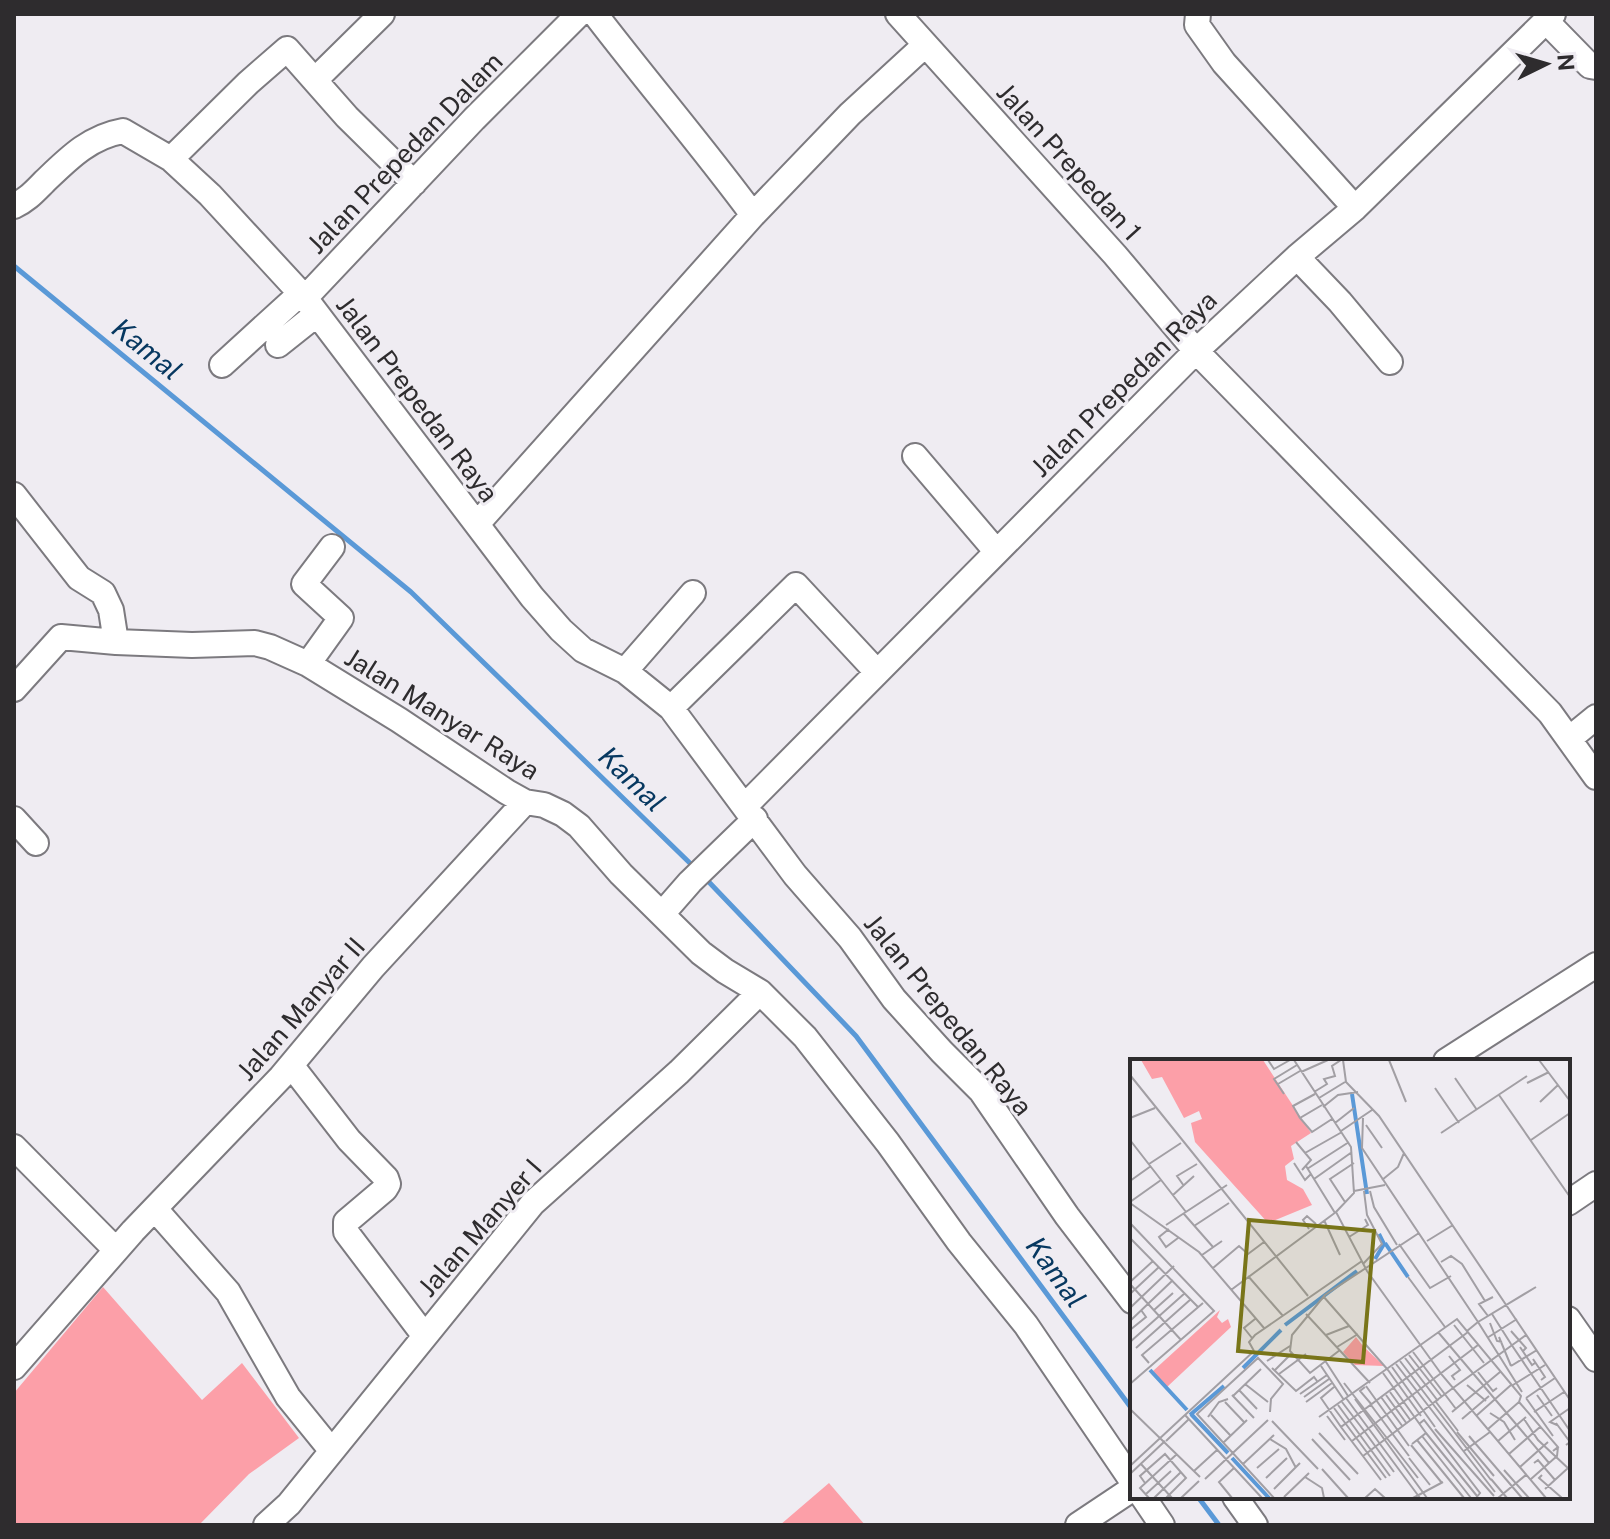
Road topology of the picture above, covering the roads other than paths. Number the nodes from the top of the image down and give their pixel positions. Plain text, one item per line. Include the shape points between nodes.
1 (382, 14) edge
2 (579, 14) edge
3 (595, 14) edge
4 (898, 14) edge
5 (1198, 14) edge
6 (1550, 17) edge
7 (925, 45) junction
8 (1596, 67) edge
9 (315, 80) junction
10 (171, 159) junction
11 (414, 183) junction
12 (1355, 208) junction
13 (15, 209) edge
14 (753, 215) junction
15 (1297, 257) junction
16 (308, 301) junction
17 (278, 345) dead end
18 (1196, 351) junction
19 (1390, 362) dead end
20 (222, 365) dead end
21 (915, 456) dead end
22 (14, 495) edge
23 (477, 524) junction
24 (332, 547) dead end
25 (996, 551) junction
26 (693, 593) dead end
27 (116, 642) junction
28 (308, 664) junction
29 (625, 671) junction
30 (876, 671) junction
31 (19, 673) edge
32 (671, 708) junction
33 (1596, 717) edge
34 (1569, 739) junction
35 (1596, 777) edge
36 (525, 802) junction
37 (750, 812) junction
38 (14, 819) edge
39 (36, 843) dead end
40 (662, 914) junction
41 (1596, 965) edge
42 (760, 992) junction
43 (1449, 1059) edge
44 (291, 1065) junction
45 (14, 1147) edge
46 (1596, 1184) edge
47 (1570, 1202) edge
48 (155, 1209) junction
49 (116, 1250) junction
50 (1130, 1298) edge
51 (1570, 1322) edge
52 (424, 1335) junction
53 (1596, 1359) edge
54 (14, 1367) edge
55 (331, 1450) junction
56 (1130, 1478) edge
57 (1130, 1490) edge
58 (1144, 1499) edge
59 (1236, 1499) edge
60 (266, 1525) edge
61 (1078, 1525) edge
62 (1162, 1525) edge
63 (1255, 1525) edge

1 - 9 street
2 - 11 street, Jalan Prepedan Dalam
3 - 14 street
4 - 7 street, Jalan Prepedan 1
5 - 12 street via 1197,25 1224,63
6 - 8 street
6 - 12 street, Jalan Prepedan Raya
7 - 14 street
7 - 18 street, Jalan Prepedan 1
9 - 10 street via 287,49
9 - 11 street
10 - 13 street, Jalan Prepedan Raya via 123,131 102,135
10 - 16 street, Jalan Prepedan Raya
11 - 16 street, Jalan Prepedan Dalam
12 - 15 street, Jalan Prepedan Raya
14 - 23 street
15 - 18 street, Jalan Prepedan Raya
15 - 19 street
16 - 17 street
16 - 20 street
16 - 23 street, Jalan Prepedan Raya
18 - 25 street, Jalan Prepedan Raya
18 - 34 street, Jalan Prepedan 1 via 1550,713
21 - 25 street
22 - 27 street via 79,578 103,593
23 - 29 street, Jalan Prepedan Raya via 561,630 583,650
24 - 28 street via 304,584 341,618
25 - 30 street, Jalan Prepedan Raya
26 - 29 street
27 - 28 street, Jalan Manyar Raya via 255,643
27 - 31 street, Jalan Manyar Raya via 61,637
28 - 36 street, Jalan Manyar Raya
29 - 32 street, Jalan Prepedan Raya
30 - 32 street via 796,585
30 - 37 street, Jalan Prepedan Raya
32 - 37 street, Jalan Prepedan Raya
33 - 34 street
34 - 35 street, Jalan Prepedan 1
36 - 40 street, Jalan Manyar Raya via 544,805 579,826
36 - 44 street, Jalan Manyar II
37 - 40 street
37 - 50 street, Jalan Prepedan Raya via 894,999 981,1091
38 - 39 street
40 - 42 street, Jalan Manyar Raya via 701,953
41 - 43 street
42 - 52 street, Jalan Manyer I via 533,1203
42 - 56 street, Jalan Manyar Raya via 805,1037 888,1143 1043,1348
44 - 48 street, Jalan Manyar II
44 - 52 street via 386,1178 385,1189 345,1227
45 - 49 street
46 - 47 street
48 - 49 street, Jalan Manyar II
48 - 55 street via 228,1292 288,1397
49 - 54 street
51 - 53 street
52 - 55 street, Jalan Manyer I
55 - 60 street, Jalan Manyer I
57 - 61 street
58 - 62 street
59 - 63 street

